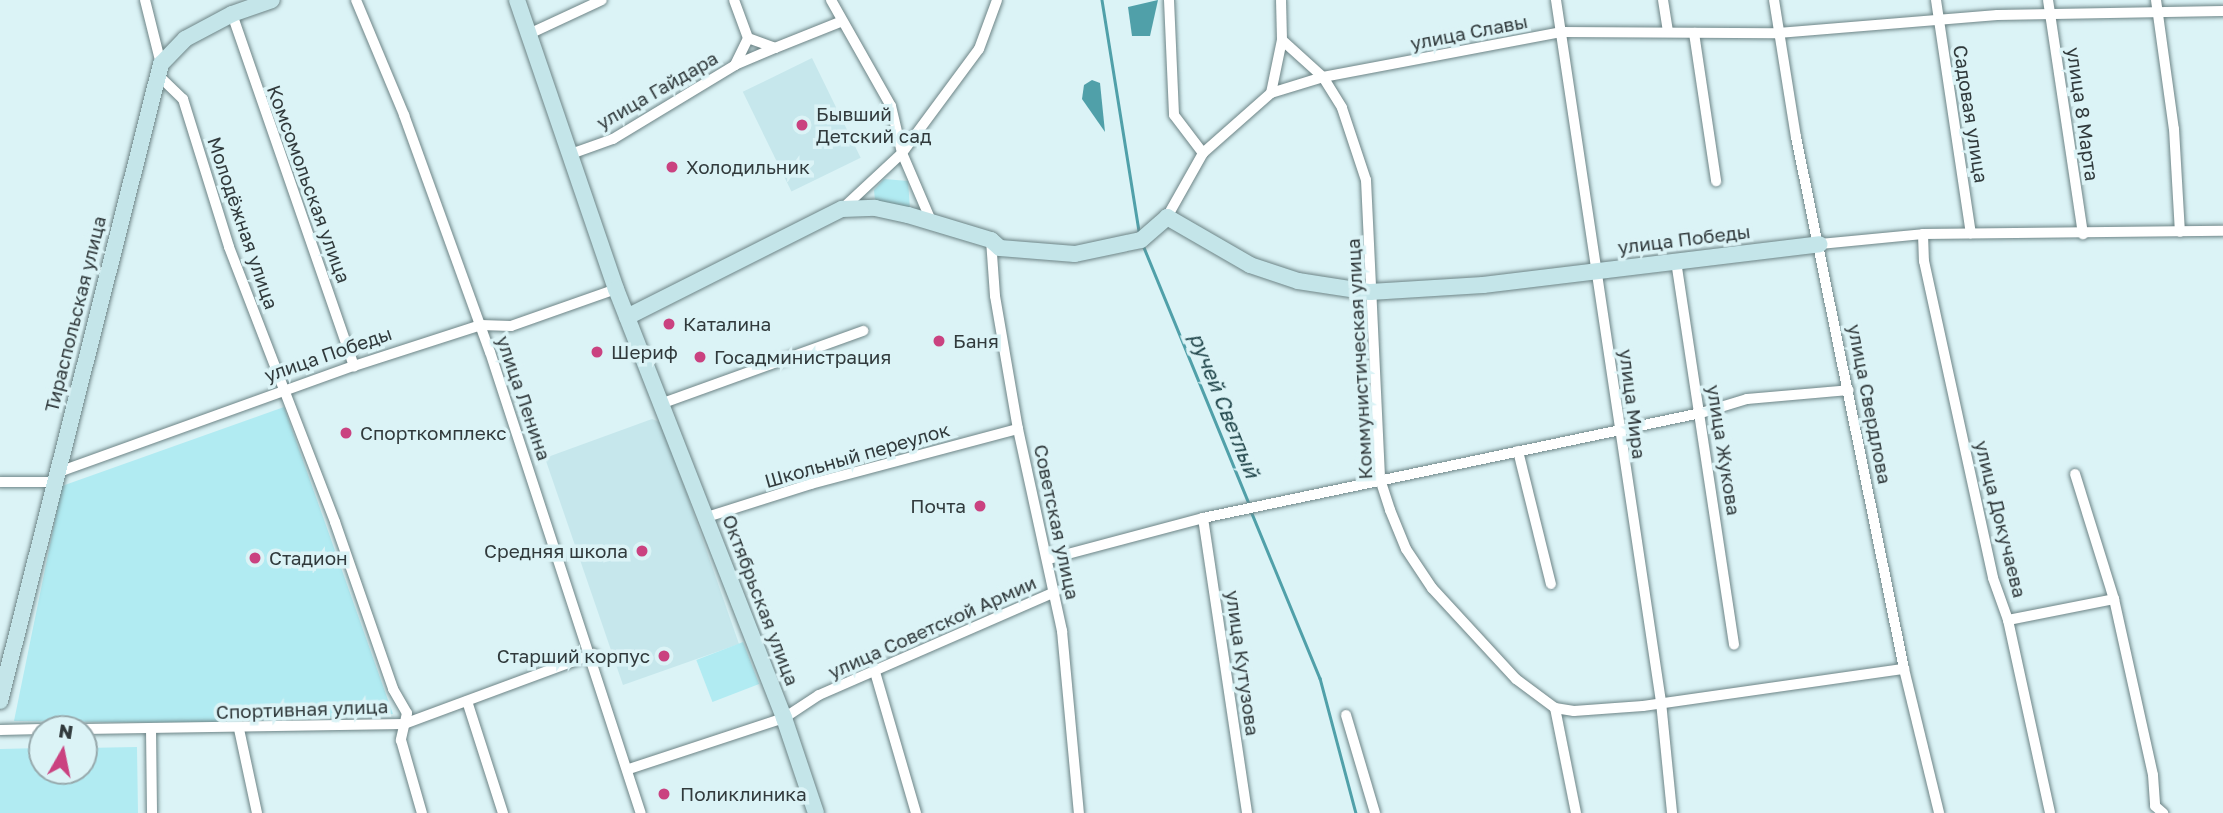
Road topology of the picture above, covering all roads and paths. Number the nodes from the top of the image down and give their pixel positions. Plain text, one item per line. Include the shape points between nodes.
1 (145, 0) edge
2 (272, 0) edge
3 (356, 0) edge
4 (517, 0) edge
5 (602, 0) edge
6 (734, 0) edge
7 (831, 0) edge
8 (997, 0) edge
9 (1169, 0) edge
10 (1281, 0) edge
11 (1556, 0) edge
12 (1663, 0) edge
13 (1774, 0) edge
14 (1936, 0) edge
15 (2048, 0) edge
16 (2156, 0) edge
17 (2223, 11) edge
18 (232, 14) junction
19 (2158, 15) junction
20 (2051, 16) junction
21 (1939, 19) junction
22 (840, 22) junction
23 (1561, 32) junction
24 (1668, 32) junction
25 (531, 33) junction
26 (1694, 33) junction
27 (1778, 33) junction
28 (748, 37) junction
29 (1282, 40) junction
30 (775, 48) junction
31 (735, 65) junction
32 (160, 69) junction
33 (1323, 77) junction
34 (1271, 93) junction
35 (902, 153) junction
36 (1203, 153) junction
37 (568, 155) junction
38 (1716, 181) dead end
39 (842, 209) junction
40 (1167, 217) junction
41 (932, 223) junction
42 (2223, 231) edge
43 (2180, 232) junction
44 (1971, 233) junction
45 (1923, 234) junction
46 (2083, 234) junction
47 (991, 240) junction
48 (1820, 244) junction
49 (1675, 261) junction
50 (1599, 271) junction
51 (616, 289) junction
52 (1370, 292) junction
53 (627, 317) junction
54 (481, 325) junction
55 (863, 331) dead end
56 (354, 366) junction
57 (284, 390) junction
58 (1849, 390) junction
59 (663, 402) junction
60 (1701, 413) junction
61 (1618, 428) junction
62 (1018, 429) junction
63 (1518, 451) junction
64 (2075, 474) dead end
65 (55, 478) junction
66 (1380, 479) junction
67 (0, 482) edge
68 (707, 517) junction
69 (1203, 518) junction
70 (1049, 559) junction
71 (1551, 584) dead end
72 (1055, 592) junction
73 (2114, 599) junction
74 (2008, 620) junction
75 (1734, 645) dead end
76 (593, 654) junction
77 (1904, 669) junction
78 (875, 671) junction
79 (0, 701) edge
80 (467, 701) junction
81 (1661, 702) junction
82 (1555, 708) junction
83 (1346, 715) dead end
84 (784, 718) junction
85 (404, 724) junction
86 (28, 729) edge
87 (98, 729) edge
88 (151, 729) junction
89 (239, 729) junction
90 (0, 730) edge
91 (629, 769) junction
92 (2157, 811) edge
93 (152, 813) edge
94 (257, 813) edge
95 (422, 813) edge
96 (503, 813) edge
97 (641, 813) edge
98 (816, 813) edge
99 (916, 813) edge
100 (1079, 813) edge
101 (1247, 813) edge
102 (1375, 813) edge
103 (1576, 813) edge
104 (1672, 813) edge
105 (1939, 813) edge
106 (2048, 813) edge

1 - 32 street
2 - 18 street, Тираспольская улица
3 - 54 street, улица Ленина via 404,115
4 - 25 street, Октябрьская улица
5 - 25 street
6 - 28 street
7 - 22 street
8 - 35 street via 979,49
9 - 36 street via 1174,116
10 - 29 street
11 - 23 street, улица Мира
12 - 24 street
13 - 27 street, улица Свердлова
14 - 21 street, Садовая улица
15 - 20 street, улица 8 Марта
16 - 19 street
17 - 19 street, улица Славы
18 - 32 street, Тираспольская улица via 186,38
18 - 56 street, Комсомольская улица
19 - 20 street, улица Славы
19 - 43 street via 2173,117
20 - 21 street, улица Славы
20 - 46 street, улица 8 Марта
21 - 27 street, улица Славы
21 - 44 street, Садовая улица
22 - 30 street
22 - 35 street via 891,106
23 - 24 street, улица Славы
23 - 33 street, улица Славы
23 - 50 street, улица Мира
24 - 26 street, улица Славы
25 - 37 street, Октябрьская улица
26 - 27 street, улица Славы
26 - 38 street
27 - 48 street, улица Свердлова
28 - 30 street
28 - 31 street, улица Гайдара
29 - 33 street, Коммунистическая улица
29 - 34 street
30 - 31 street
31 - 37 street, улица Гайдара via 613,139
32 - 57 street, Молодёжная улица via 183,99 229,247
32 - 65 street, Тираспольская улица
33 - 34 street, улица Славы
33 - 52 street, Коммунистическая улица via 1342,108 1366,180
34 - 36 street
35 - 39 street
35 - 41 street
36 - 40 street
37 - 51 street, Октябрьская улица
39 - 41 street via 875,208
39 - 53 street
40 - 47 street via 1141,240 1075,254 1000,248
40 - 52 street, улица Победы via 1250,265 1298,281
41 - 47 street
42 - 43 street, улица Победы
43 - 46 street, улица Победы
44 - 45 street, улица Победы
44 - 46 street, улица Победы
45 - 48 street, улица Победы
45 - 74 street, улица Докучаева via 1924,261 1990,564
47 - 62 street, Советская улица via 995,296
48 - 49 street, улица Победы
48 - 58 street, улица Свердлова
49 - 50 street, улица Победы
49 - 60 street, улица Жукова
50 - 52 street, улица Победы
50 - 61 street, улица Мира
51 - 53 street, Октябрьская улица
51 - 54 street, улица Победы via 511,326
52 - 66 street, Коммунистическая улица
53 - 59 street, Октябрьская улица
54 - 56 street, улица Победы
54 - 76 street, улица Ленина
55 - 59 street
56 - 57 street, улица Победы
57 - 65 street, улица Победы
57 - 85 street, Молодёжная улица via 393,689 407,713
58 - 60 street, улица Советской Армии via 1746,399
58 - 77 street, улица Свердлова
59 - 68 street, Октябрьская улица
60 - 61 street, улица Советской Армии
60 - 75 street, улица Жукова
61 - 63 street, улица Советской Армии
61 - 81 street, улица Мира
62 - 68 street, Школьный переулок
62 - 70 street, Советская улица
63 - 66 street, улица Советской Армии
63 - 71 street
64 - 73 street
65 - 67 street
65 - 79 street, Тираспольская улица
66 - 69 street, улица Советской Армии
66 - 82 street, Коммунистическая улица via 1406,549 1432,588 1516,679
68 - 84 street, Октябрьская улица
69 - 70 street, улица Советской Армии
69 - 101 street, улица Кутузова
70 - 72 street, Советская улица
72 - 78 street, улица Советской Армии
72 - 100 street, Советская улица via 1072,705
73 - 74 street
73 - 92 street
74 - 106 street, улица Докучаева
76 - 80 street, Спортивная улица
76 - 91 street, улица Ленина
77 - 81 street
77 - 105 street, улица Свердлова
78 - 84 street, улица Советской Армии via 819,695
78 - 99 street
80 - 85 street, Спортивная улица
80 - 96 street
81 - 82 street via 1574,711
81 - 104 street, улица Мира
82 - 103 street
83 - 102 street
84 - 91 street, улица Советской Армии
84 - 98 street, Октябрьская улица
85 - 89 street, Спортивная улица
85 - 95 street via 401,740
86 - 90 street
87 - 88 street, Спортивная улица
88 - 89 street, Спортивная улица
88 - 93 street
89 - 94 street
91 - 97 street, улица Ленина

